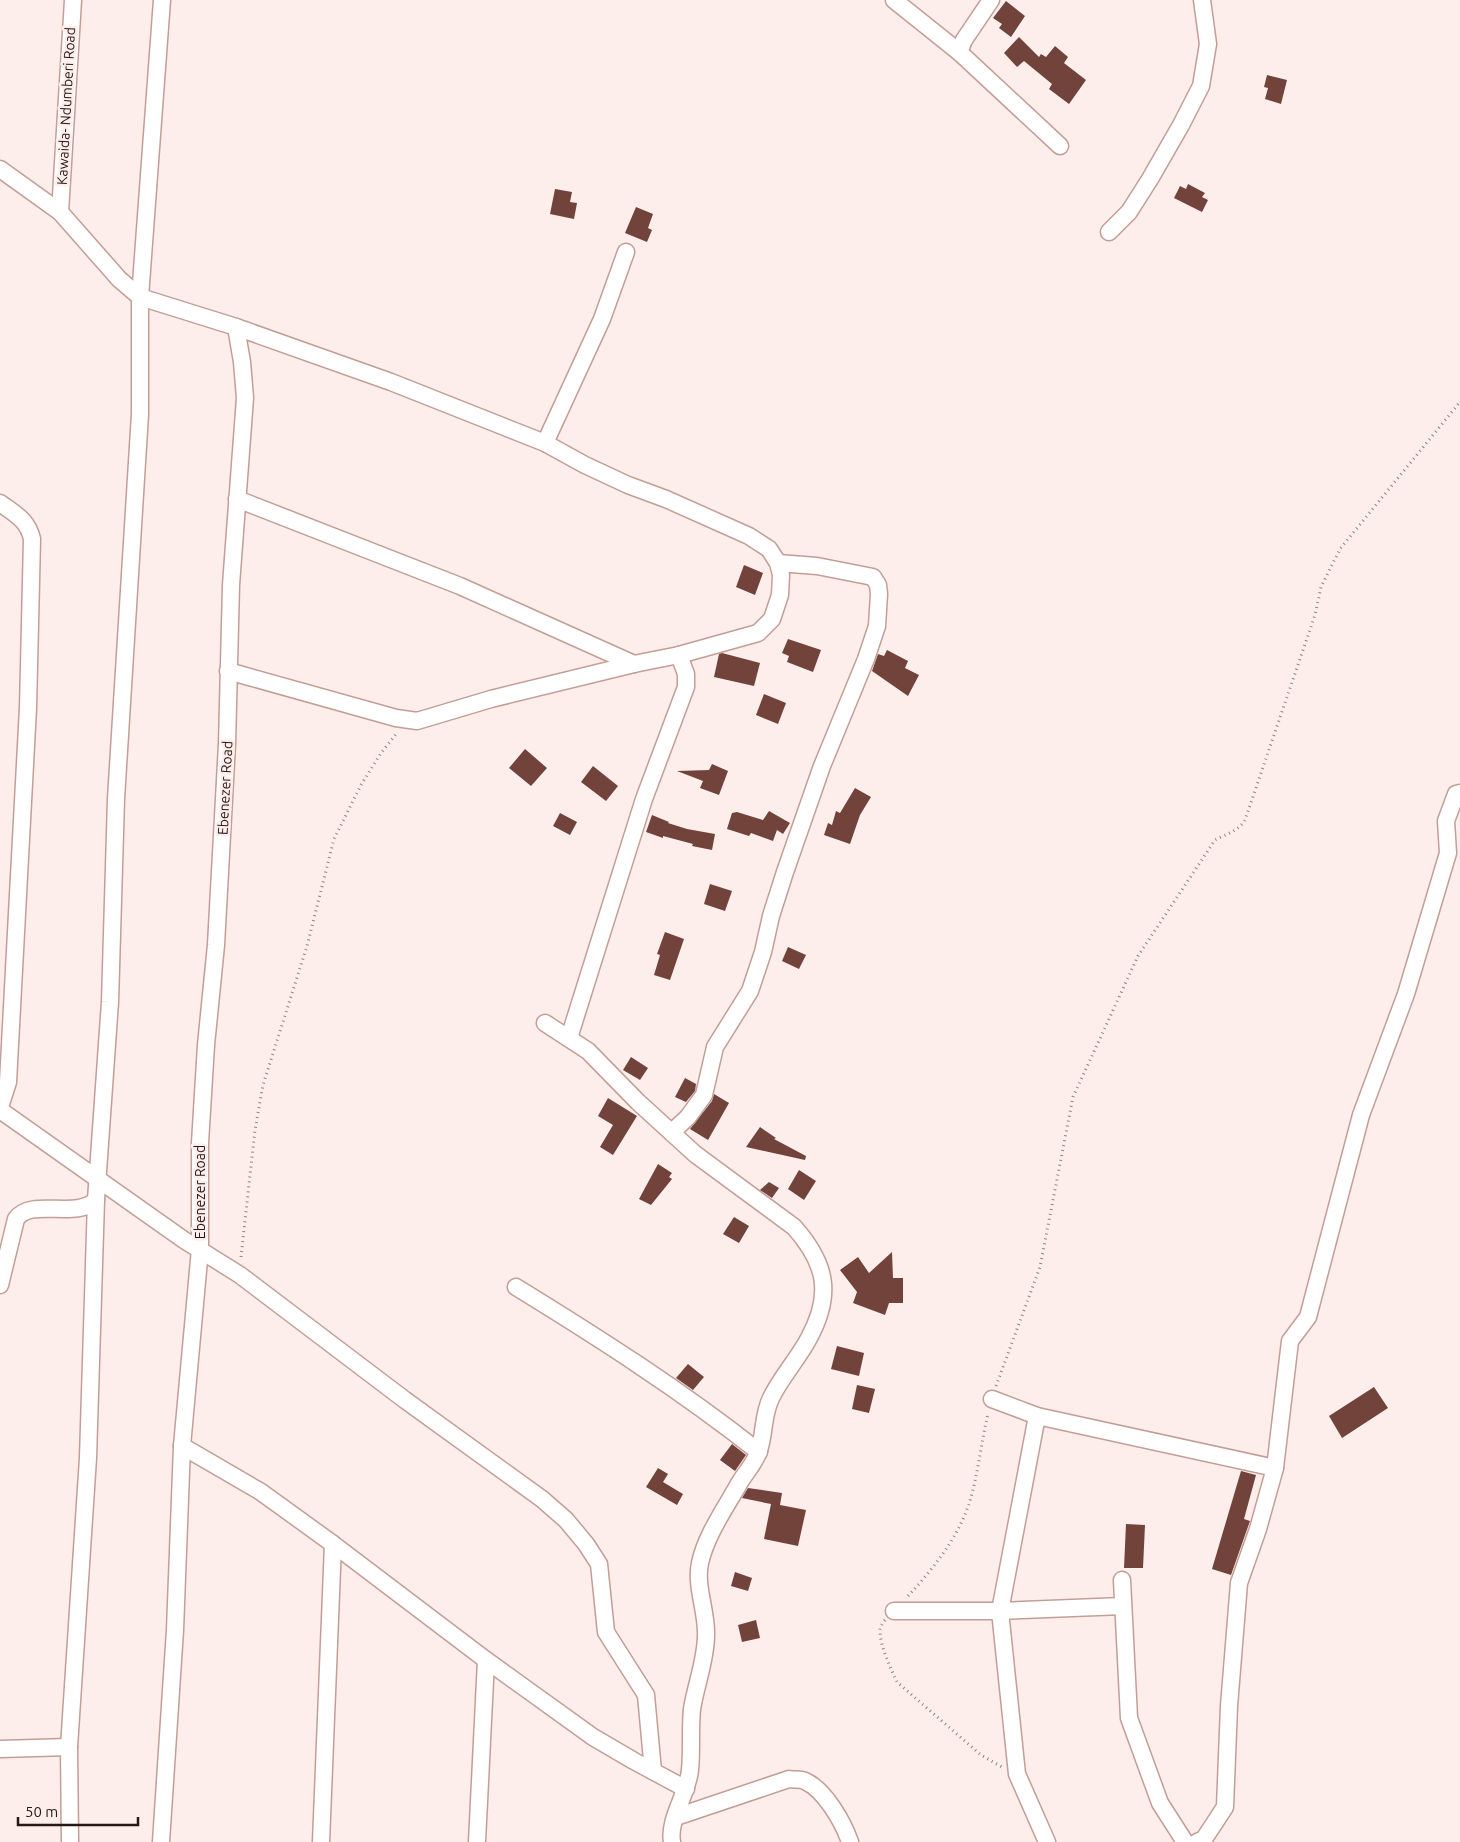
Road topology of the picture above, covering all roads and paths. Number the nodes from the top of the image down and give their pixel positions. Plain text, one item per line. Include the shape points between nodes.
1 (73, 0) edge
2 (162, 0) edge
3 (894, 0) edge
4 (991, 0) edge
5 (1202, 0) edge
6 (959, 52) junction
7 (1060, 146) dead end
8 (0, 169) edge
9 (60, 212) junction
10 (1109, 232) dead end
11 (626, 252) dead end
12 (140, 297) junction
13 (236, 327) junction
14 (1460, 402) edge
15 (545, 443) junction
16 (237, 499) junction
17 (0, 503) edge
18 (778, 563) junction
19 (679, 655) junction
20 (634, 664) junction
21 (228, 671) junction
22 (408, 721) junction
23 (1459, 789) edge
24 (546, 1023) dead end
25 (569, 1038) junction
26 (0, 1109) edge
27 (672, 1132) junction
28 (98, 1179) junction
29 (96, 1200) junction
30 (200, 1249) junction
31 (240, 1275) junction
32 (0, 1285) edge
33 (516, 1287) dead end
34 (992, 1399) junction
35 (1037, 1416) junction
36 (182, 1446) junction
37 (759, 1452) junction
38 (1275, 1468) junction
39 (333, 1544) junction
40 (1122, 1580) dead end
41 (1123, 1606) junction
42 (894, 1611) junction
43 (1000, 1611) junction
44 (486, 1660) junction
45 (69, 1747) junction
46 (0, 1749) edge
47 (653, 1771) junction
48 (1017, 1774) junction
49 (686, 1789) junction
50 (676, 1817) junction
51 (70, 1842) edge
52 (161, 1842) edge
53 (321, 1842) edge
54 (477, 1842) edge
55 (672, 1842) edge
56 (850, 1842) edge
57 (1047, 1842) edge
58 (1185, 1842) edge
59 (1197, 1842) edge

1 - 9 street, Kawaida- Ndumberi Road
2 - 12 street
3 - 6 street
4 - 6 street
5 - 10 street via 1208,44 1201,86 1150,179 1129,212
6 - 7 street
8 - 9 street
9 - 12 street via 118,279
11 - 15 street via 602,319
12 - 13 street
12 - 28 street via 140,414 116,789 110,1002
13 - 15 street via 391,382
13 - 16 street, Ebenezer Road via 245,398
14 - 34 path via 1340,549 1321,587 1315,615 1245,820 1242,826 1215,840 1134,965 1073,1097 1040,1267
15 - 18 street via 611,477 749,536 769,549
16 - 20 street via 460,586
16 - 21 street, Ebenezer Road
17 - 26 street via 30,528 32,539 28,708 8,1082
18 - 19 street via 780,595 772,619 762,630
18 - 27 street via 817,566 873,577 879,594 877,626 785,872 750,991 715,1047 704,1095 688,1118
19 - 20 street
19 - 25 street via 686,674 686,687 644,799
20 - 22 street
21 - 22 street
21 - 30 street, Ebenezer Road via 216,945 200,1143
22 - 31 path via 381,752 334,840 307,946 263,1085 255,1130
23 - 38 street via 1446,821 1448,854 1406,994 1360,1115 1308,1317 1290,1341
24 - 25 street
25 - 27 street via 588,1051
26 - 28 street
27 - 37 street via 695,1154 794,1227 815,1257 823,1280 821,1308 809,1338 765,1412
28 - 29 street
28 - 30 street
29 - 32 street via 82,1208 32,1210 19,1216
29 - 45 street via 88,1458
30 - 31 street
30 - 36 street, Ebenezer Road
31 - 47 street via 542,1499 586,1544 599,1564 606,1632 646,1695
33 - 37 street via 669,1385
34 - 35 street
34 - 42 path via 968,1505 957,1534
35 - 38 street
35 - 43 street
36 - 39 street via 261,1492
36 - 52 street, Ebenezer Road via 175,1630
37 - 49 street via 713,1530 700,1564 706,1636 692,1710 692,1757
38 - 59 street via 1239,1584 1225,1808 1204,1839
39 - 44 street
39 - 53 street
40 - 41 street
41 - 43 street
41 - 58 street via 1129,1718 1160,1803
42 - 43 street
42 - 48 path via 880,1630 897,1682 981,1755
43 - 48 street
44 - 47 street via 593,1737
44 - 54 street
45 - 46 street
45 - 51 street
47 - 49 street
48 - 57 street
49 - 50 street
50 - 55 street via 672,1826
50 - 56 street via 789,1779 805,1781 831,1806

